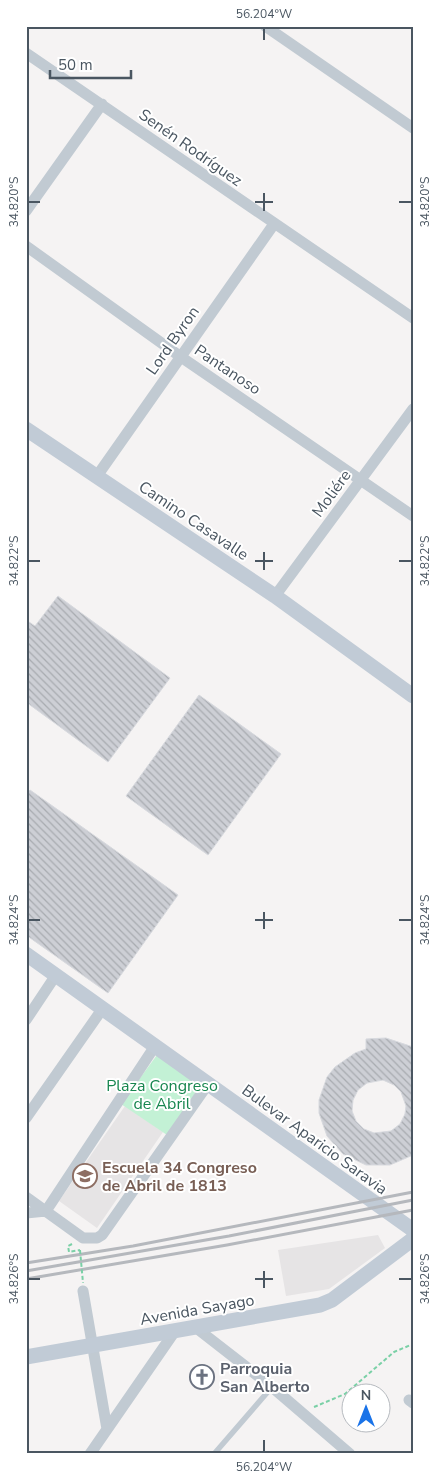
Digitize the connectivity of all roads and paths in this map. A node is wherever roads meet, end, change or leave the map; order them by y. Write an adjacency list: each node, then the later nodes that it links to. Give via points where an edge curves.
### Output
1 (265, 26): 4 (street)
2 (26, 53): 3 (street, Senén Rodríguez)
3 (102, 104): 5 (street); 6 (street, Senén Rodríguez)
4 (413, 128)
5 (26, 211)
6 (274, 224): 8 (street, Senén Rodríguez); 9 (street, Lord Byron)
7 (26, 246): 9 (street, Pantanoso)
8 (413, 318)
9 (181, 357): 12 (street, Lord Byron); 13 (street, Pantanoso)
10 (413, 409): 13 (street, Moliére)
11 (26, 429): 12 (street, Camino Casavalle)
12 (97, 476): 15 (street, Camino Casavalle)
13 (361, 480): 14 (street, Pantanoso); 15 (street, Moliére)
14 (413, 516)
15 (275, 596): 16 (street, Camino Casavalle)
16 (413, 696)
17 (26, 954): 18 (street, Bulevar Aparicio Saravia)
18 (56, 975): 19 (street, Bulevar Aparicio Saravia); 20 (street)
19 (102, 1008): 21 (street, Bulevar Aparicio Saravia); 23 (street)
20 (26, 1020)
21 (155, 1046): 22 (street, Bulevar Aparicio Saravia); 25 (street)
22 (208, 1084): 25 (street, via 102,1235 83,1238); 27 (street, Bulevar Aparicio Saravia)
23 (26, 1118)
24 (26, 1197): 25 (street)
25 (46, 1211): 26 (street)
26 (26, 1213)
27 (413, 1230)
28 (413, 1239): 31 (street, Avenida Sayago, via 332,1300 320,1305)
29 (69, 1252): 30 (path, bridge, via 80,1250)
30 (83, 1287): 34 (street)
31 (195, 1327): 32 (street, Avenida Sayago); 36 (street)
32 (175, 1331): 34 (street, Avenida Sayago); 38 (street)
33 (413, 1344): 37 (path, via 394,1352 345,1394)
34 (93, 1346): 35 (street, Avenida Sayago); 38 (street)
35 (26, 1357)
36 (272, 1387): 37 (street); 40 (lane)
37 (303, 1414): 41 (street)
38 (107, 1429): 39 (street)
39 (90, 1454)
40 (214, 1454)
41 (350, 1454)

